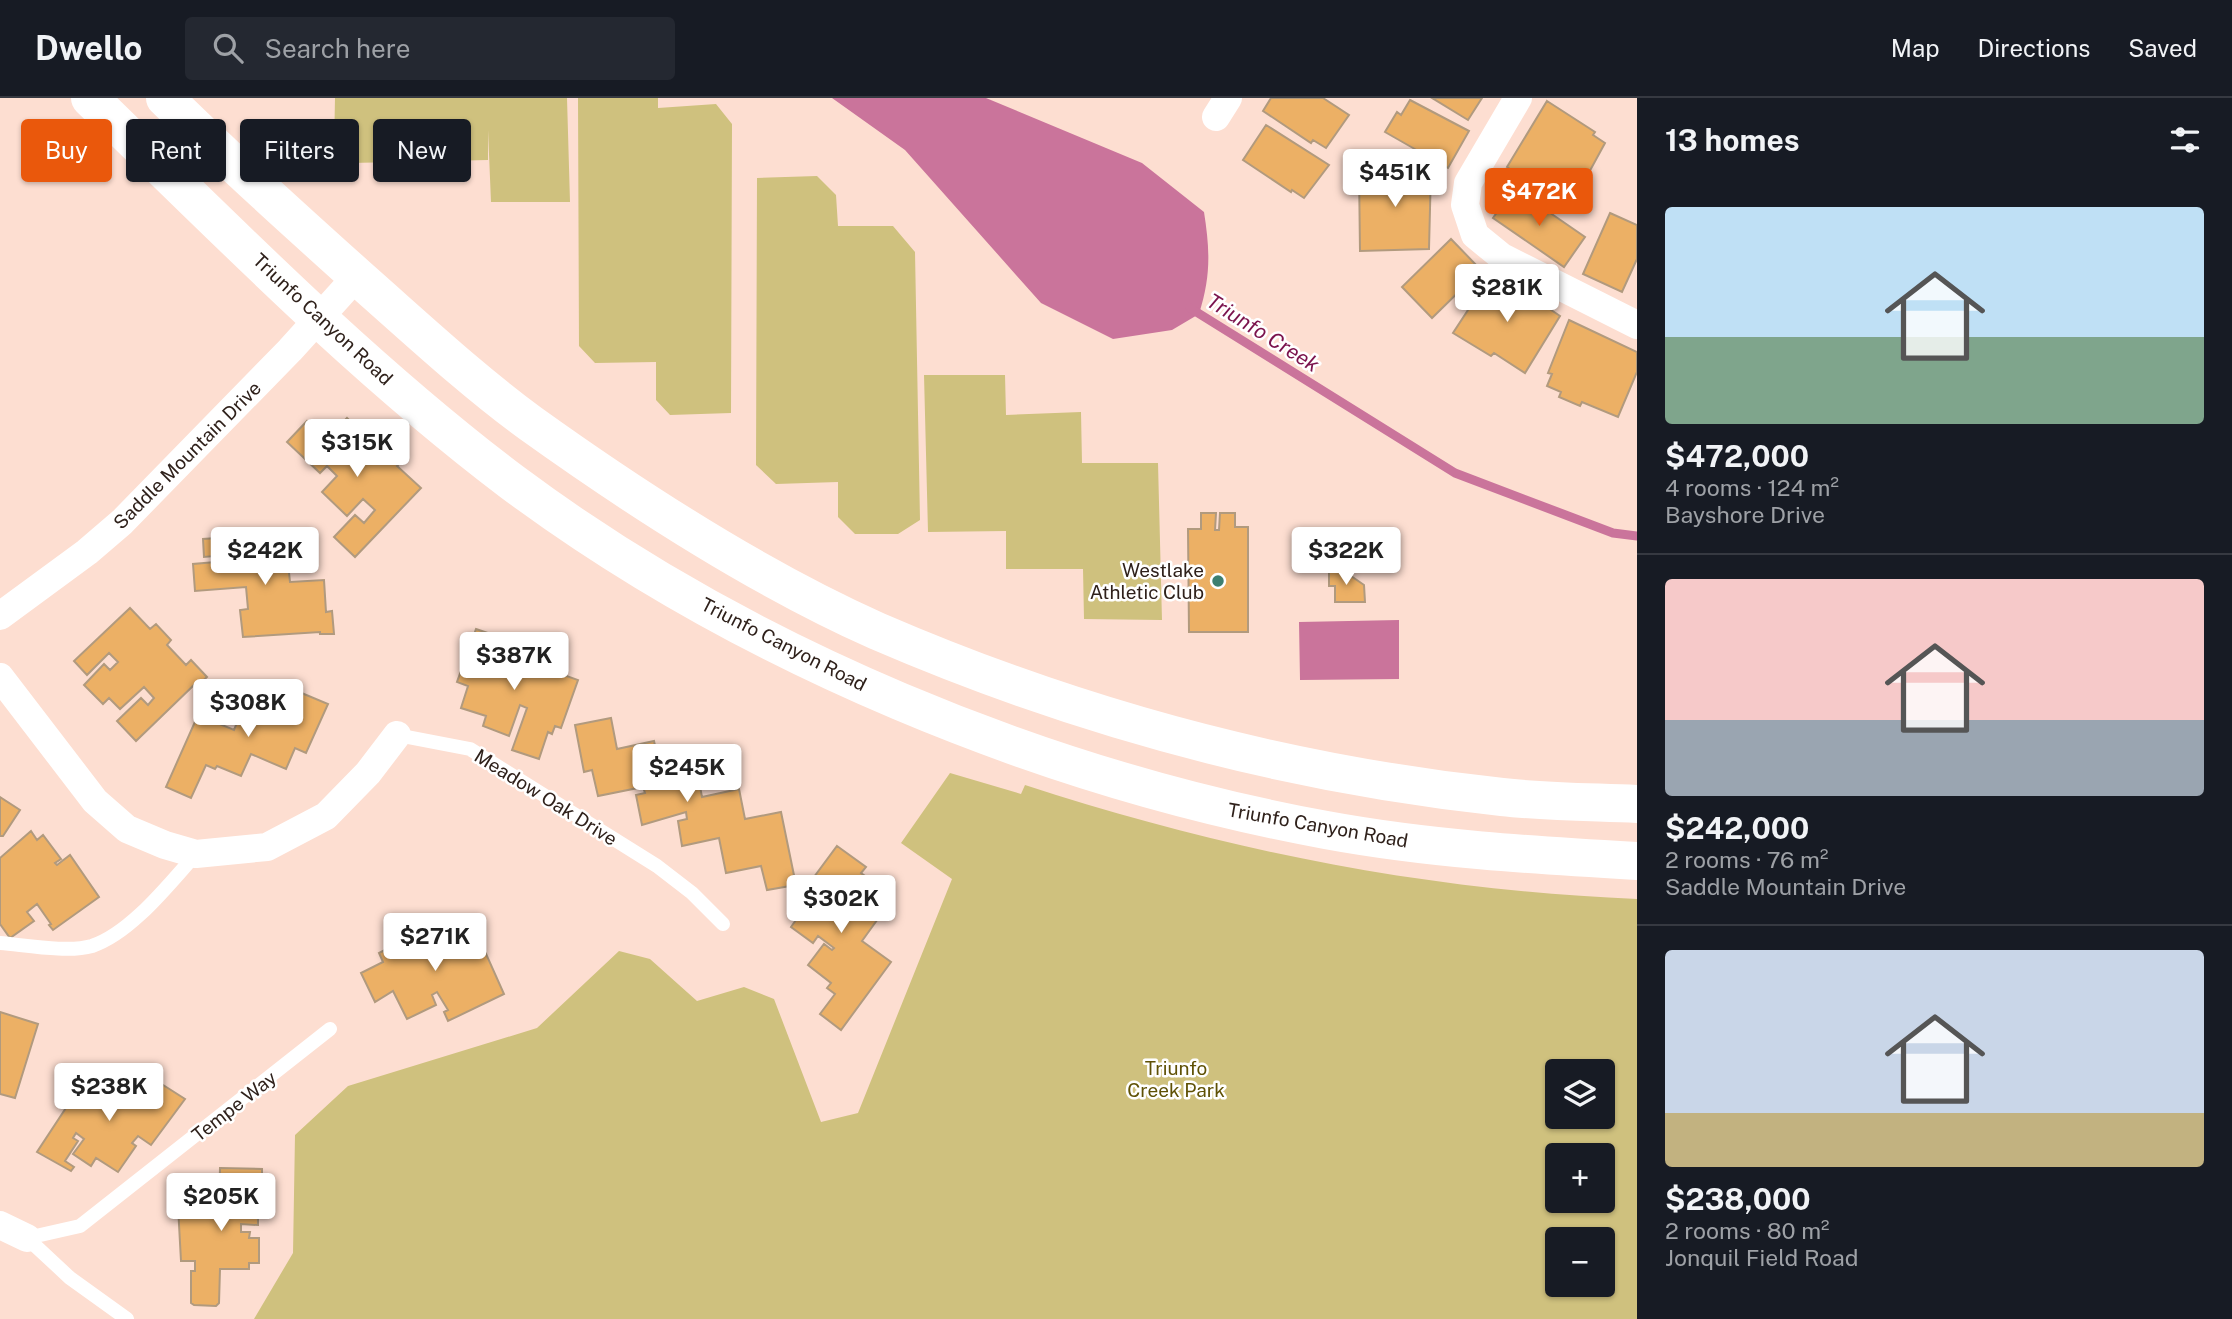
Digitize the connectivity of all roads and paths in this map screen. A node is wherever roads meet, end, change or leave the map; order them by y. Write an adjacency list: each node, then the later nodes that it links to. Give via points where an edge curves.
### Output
1 (90, 98): 5 (street, Triunfo Canyon Road)
2 (165, 98): 4 (street)
3 (1517, 98): 6 (street, via 1468,183 1465,205 1475,235 1502,257)
4 (357, 276): 5 (street, Saddle Mountain Drive); 10 (street, via 527,421 694,531 874,629 1092,712 1240,754 1504,797)
5 (319, 317): 7 (street, Saddle Mountain Drive, via 122,522); 12 (street, Triunfo Canyon Road, via 513,482 594,537 763,636 951,722 1071,767 1279,821 1489,852)
6 (1637, 325)
7 (0, 617)
8 (0, 677): 11 (street, Meadow Oak Drive, via 95,801 127,829)
9 (397, 735): 11 (street, Meadow Oak Drive, via 326,816 267,847); 13 (lane, Meadow Oak Drive, via 470,749 657,866)
10 (1637, 804)
11 (196, 854): 14 (lane, via 151,903 91,946)
12 (1637, 861)
13 (723, 925)
14 (0, 943)
15 (330, 1029): 17 (lane, Tempe Way, via 80,1226)
16 (0, 1225): 17 (street)
17 (27, 1238): 18 (lane, via 70,1278)
18 (127, 1319)

